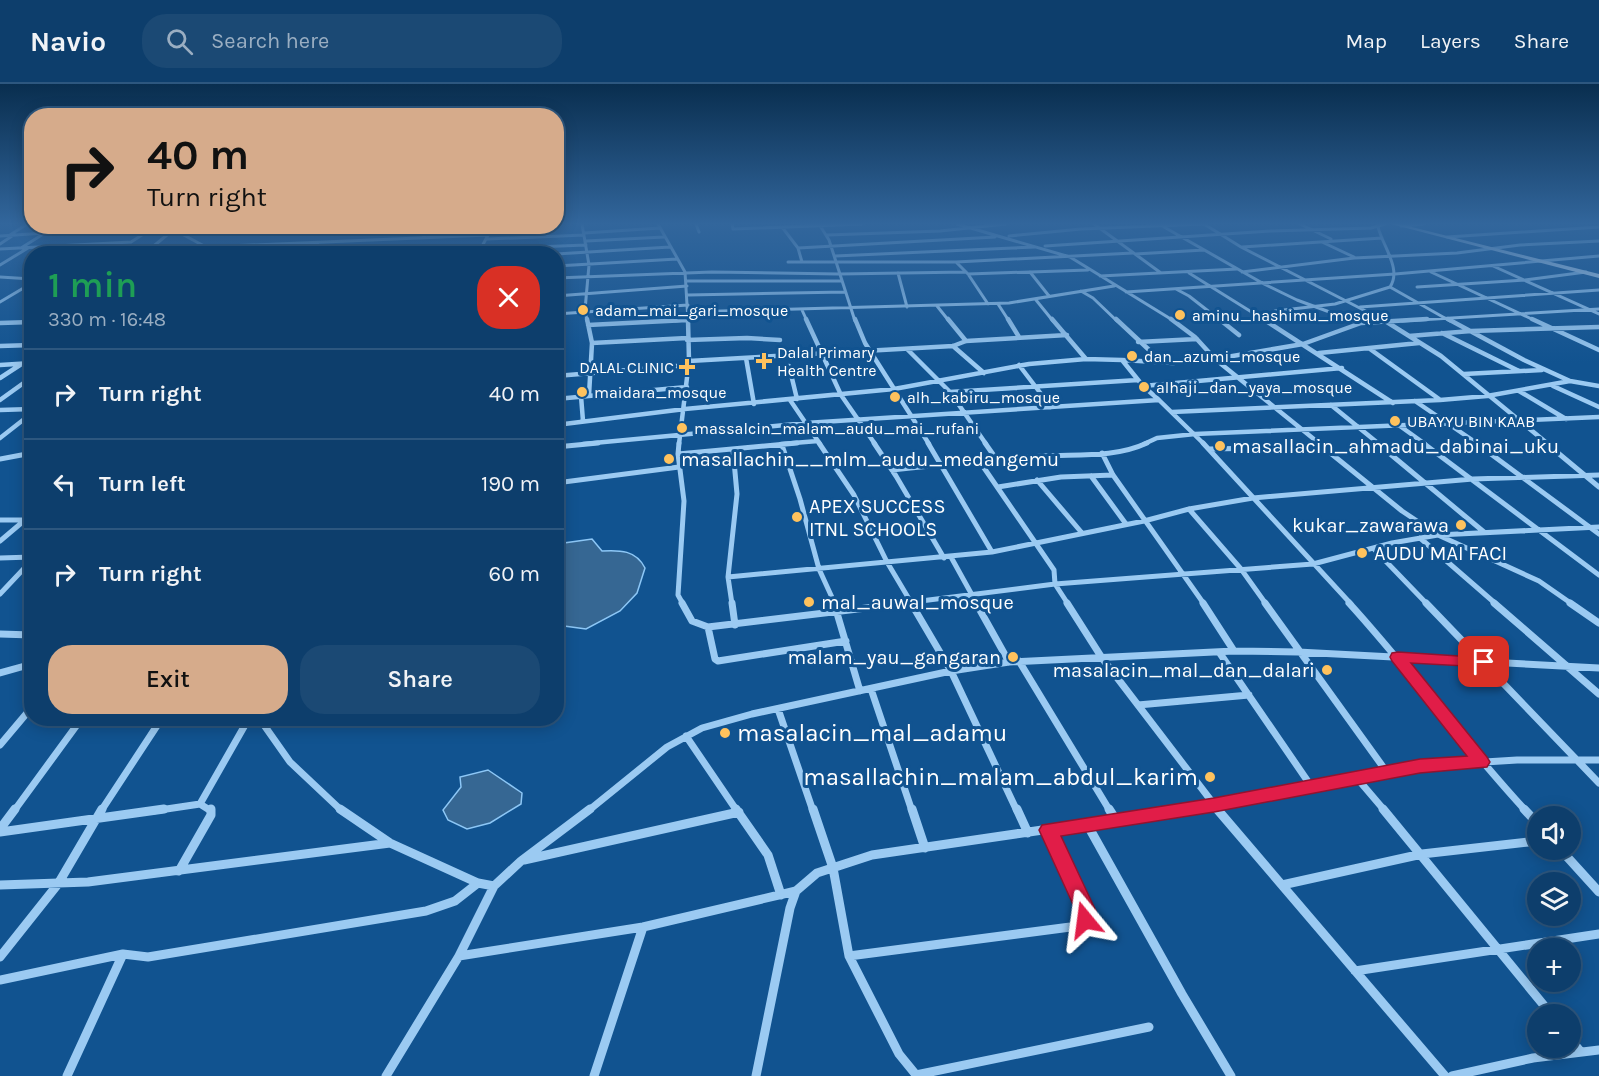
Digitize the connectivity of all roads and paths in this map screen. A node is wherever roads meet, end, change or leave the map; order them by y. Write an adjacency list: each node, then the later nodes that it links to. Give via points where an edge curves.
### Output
1 (589, 270): 32 (street)
2 (838, 270): 23 (street)
3 (964, 270): 20 (street)
4 (1079, 270): 16 (street)
5 (1088, 270): 27 (street)
6 (1156, 270): 24 (street)
7 (1222, 270): 21 (street)
8 (1258, 270): 17 (street)
9 (1285, 270): 36 (street)
10 (1394, 270): 25 (street)
11 (1437, 270): 14 (street)
12 (1504, 270): 34 (street)
13 (1576, 270): 22 (street)
14 (1430, 271): 25 (street); 40 (street)
15 (685, 272): 18 (street); 32 (street); 37 (street)
16 (1030, 272): 20 (street); 56 (street)
17 (1242, 272): 39 (street)
18 (790, 273): 23 (street); 33 (street)
19 (898, 273): 20 (street); 23 (street); 67 (street)
20 (967, 273): 62 (street)
21 (1189, 273): 24 (street); 42 (street)
22 (1586, 273): 26 (street); 34 (street)
23 (839, 274): 35 (street)
24 (1161, 274): 27 (street)
25 (1395, 274): 36 (street); 43 (street)
26 (1597, 275)
27 (1098, 276): 41 (street)
28 (0, 277): 29 (street)
29 (11, 277): 30 (street); 38 (street)
30 (24, 278)
31 (564, 278): 32 (street)
32 (588, 278): 53 (street)
33 (792, 280): 35 (street); 37 (street); 51 (street)
34 (1525, 280): 40 (street); 52 (street)
35 (841, 281): 49 (street)
36 (1308, 281): 39 (street); 60 (street)
37 (687, 283): 53 (street); 55 (street)
38 (0, 284)
39 (1264, 284): 42 (street); 66 (street)
40 (1458, 284): 44 (street); 57 (street)
41 (1114, 286): 48 (street); 50 (street)
42 (1213, 287): 46 (street); 100 (street)
43 (1390, 287): 60 (street); 61 (street)
44 (1418, 287)
45 (24, 288): 58 (street)
46 (1175, 289): 50 (street); 90 (street)
47 (1599, 290): 52 (street)
48 (1081, 291): 56 (street); 97 (street)
49 (844, 292): 51 (street); 69 (street)
50 (1126, 292): 94 (street)
51 (797, 293): 55 (street)
52 (1557, 293): 57 (street); 71 (street)
53 (585, 294): 54 (street); 73 (street)
54 (564, 295)
55 (688, 295): 64 (street)
56 (1049, 296): 59 (street)
57 (1488, 298): 61 (street); 77 (street)
58 (2, 300)
59 (1036, 300): 63 (street); 89 (street)
60 (1348, 301): 66 (street); 68 (street)
61 (1420, 303): 68 (street); 78 (street)
62 (988, 304): 63 (street); 65 (street)
63 (998, 304): 92 (street)
64 (688, 305): 73 (street); 74 (street)
65 (937, 306): 67 (street); 96 (street)
66 (1316, 306): 72 (street); 83 (street)
67 (907, 307): 69 (street)
68 (1359, 307): 80 (street)
69 (850, 309): 70 (street); 106 (street)
70 (802, 310): 74 (street); 109 (street)
71 (1591, 310): 75 (street); 77 (street)
72 (1275, 311)
73 (585, 312): 76 (street); 84 (street)
74 (688, 312): 79 (street)
75 (1599, 312)
76 (564, 313)
77 (1520, 313): 78 (street); 86 (street)
78 (1448, 318): 80 (street); 87 (street)
79 (687, 320): 84 (street); 93 (street)
80 (1386, 321): 83 (street); 91 (street)
81 (24, 322): 82 (street)
82 (0, 323)
83 (1361, 324): 100 (street)
84 (588, 325): 98 (street)
85 (1599, 327): 86 (street)
86 (1554, 330): 87 (street); 107 (street)
87 (1471, 331): 88 (street); 122 (street)
88 (1442, 333): 91 (street); 123 (street)
89 (1067, 335): 92 (street); 112 (street)
90 (1239, 335)
91 (1409, 336): 99 (street)
92 (1019, 337): 96 (street)
93 (687, 339): 95 (street); 98 (street); 114 (street)
94 (1197, 339): 97 (street); 111 (street)
95 (780, 340)
96 (966, 341): 103 (street)
97 (1137, 342): 115 (street)
98 (592, 343): 124 (street)
99 (1420, 343): 105 (street); 126 (street)
100 (1303, 344): 108 (street); 111 (street)
101 (24, 345): 102 (street)
102 (0, 346)
103 (953, 346): 104 (street); 125 (street)
104 (907, 349): 106 (street); 131 (street)
105 (1369, 349): 108 (street); 151 (street)
106 (870, 350): 109 (street); 139 (street)
107 (1599, 350)
108 (1317, 353): 121 (street)
109 (821, 354): 110 (street); 143 (street)
110 (746, 358): 114 (street); 154 (street)
111 (1215, 358): 115 (street); 128 (street)
112 (1086, 359): 113 (street); 119 (street)
113 (1122, 360): 115 (street); 130 (street)
114 (689, 363): 124 (street); 138 (street)
115 (1162, 363)
116 (21, 364): 117 (street); 118 (street); 129 (street)
117 (24, 364)
118 (0, 365)
119 (1019, 365): 125 (street); 134 (street)
120 (789, 366): 147 (street)
121 (1343, 368): 128 (street); 153 (street)
122 (1543, 370): 123 (street); 132 (street)
123 (1519, 371): 126 (street)
124 (592, 373): 127 (street); 142 (street)
125 (984, 373): 131 (street)
126 (1464, 374): 145 (street)
127 (564, 375)
128 (1238, 377): 135 (street); 156 (street)
129 (0, 378)
130 (1138, 380): 134 (street); 135 (street)
131 (939, 381): 139 (street); 141 (street)
132 (1570, 381): 136 (street); 137 (street)
133 (24, 383): 148 (street)
134 (1034, 385): 141 (street); 157 (street)
135 (1143, 386): 150 (street)
136 (1552, 386): 140 (street); 158 (street)
137 (1599, 386)
138 (687, 387): 142 (street); 159 (street)
139 (894, 389): 143 (street); 164 (street)
140 (1519, 391): 145 (street); 169 (street)
141 (950, 392): 163 (street)
142 (589, 395): 144 (street)
143 (841, 395): 147 (street); 167 (street)
144 (581, 396): 146 (street); 170 (street)
145 (1487, 396): 151 (street); 168 (street)
146 (564, 398)
147 (797, 399): 149 (street)
148 (0, 400)
149 (790, 400): 154 (street); 171 (street)
150 (1160, 400): 157 (street); 162 (street)
151 (1440, 400): 152 (street)
152 (1415, 401): 153 (street); 172 (street)
153 (1393, 403): 155 (street)
154 (754, 404): 159 (street)
155 (1331, 405): 156 (street); 175 (street)
156 (1274, 406): 162 (street); 176 (street)
157 (1051, 407): 163 (street)
158 (1599, 407)
159 (684, 409): 170 (street); 178 (street)
160 (0, 410): 161 (street)
161 (24, 411)
162 (1172, 412): 177 (street)
163 (966, 413): 164 (street); 190 (street)
164 (912, 416): 167 (street); 192 (street)
165 (1599, 417): 169 (street)
166 (24, 418): 179 (street)
167 (858, 420): 171 (street); 194 (street)
168 (1517, 420): 169 (street); 172 (street); 198 (street)
169 (1567, 420)
170 (583, 421): 173 (street)
171 (806, 423): 178 (street); 180 (street)
172 (1449, 423): 174 (street); 199 (street)
173 (564, 424)
174 (1400, 426): 175 (street); 200 (street)
175 (1359, 428): 176 (street); 203 (street)
176 (1302, 431): 177 (street); 183 (street)
177 (1195, 434): 184 (street); 186 (street, via 1165,436 1134,449)
178 (681, 435): 182 (street); 188 (street)
179 (0, 438)
180 (818, 441): 181 (street); 228 (street, via 854,495)
181 (782, 445): 185 (street); 231 (street)
182 (564, 446)
183 (1321, 447): 184 (street); 204 (street)
184 (1209, 448): 207 (street)
185 (733, 450): 188 (street); 235 (street, via 737,494)
186 (1102, 453): 190 (street); 195 (street)
187 (24, 454): 189 (street)
188 (678, 454): 193 (street)
189 (0, 459)
190 (997, 460): 191 (street)
191 (980, 462): 192 (street); 205 (street)
192 (940, 465): 194 (street); 224 (street)
193 (679, 467): 202 (street); 243 (street, via 684,501 678,595 692,621)
194 (892, 470): 225 (street)
195 (1113, 475): 197 (street); 211 (street)
196 (1599, 475): 198 (street)
197 (1091, 476): 201 (street); 212 (street)
198 (1587, 476): 199 (street); 206 (street)
199 (1522, 478): 200 (street); 214 (street)
200 (1473, 479): 203 (street); 215 (street)
201 (1037, 480): 205 (street); 217 (street)
202 (564, 482)
203 (1428, 484): 204 (street); 216 (street)
204 (1370, 486): 207 (street); 219 (street)
205 (998, 487): 222 (street)
206 (1599, 487)
207 (1253, 498): 208 (street); 229 (street)
208 (1190, 509): 211 (street); 232 (street)
209 (0, 520): 210 (street)
210 (24, 520): 221 (street)
211 (1144, 521): 212 (street); 233 (street)
212 (1126, 525): 217 (street)
213 (1599, 527): 214 (street)
214 (1590, 528): 215 (street); 218 (street)
215 (1539, 530): 216 (street); 234 (street)
216 (1484, 532): 219 (street)
217 (1082, 533): 222 (street)
218 (1599, 534)
219 (1438, 535): 220 (street); 241 (street, via 1539,581)
220 (1420, 538): 223 (street); 256 (street)
221 (0, 541)
222 (1035, 543): 224 (street); 236 (street, via 1054,570)
223 (1374, 549): 229 (street); 254 (street)
224 (992, 552): 225 (street)
225 (947, 557): 228 (street); 238 (street)
226 (0, 558): 227 (street)
227 (24, 559)
228 (887, 562): 231 (street); 239 (street)
229 (1313, 564): 232 (street); 250 (street)
230 (24, 568): 237 (street)
231 (819, 569): 235 (street); 240 (street)
232 (1240, 569): 233 (street); 249 (street)
233 (1184, 574): 236 (street); 247 (street)
234 (1599, 575)
235 (728, 577): 242 (street)
236 (1055, 584): 238 (street); 251 (street)
237 (0, 594)
238 (973, 596): 239 (street); 253 (street)
239 (912, 602): 240 (street); 258 (street)
240 (837, 612): 242 (street); 246 (street)
241 (1599, 623)
242 (735, 625): 243 (street)
243 (708, 627): 246 (street, via 718,661)
244 (0, 634): 245 (street)
245 (24, 635)
246 (846, 641): 261 (street)
247 (1234, 651): 248 (street); 249 (street)
248 (1219, 652): 251 (street); 263 (street)
249 (1299, 652): 250 (street); 276 (street)
250 (1398, 657): 254 (street); 275 (street)
251 (1102, 658): 252 (street); 264 (street)
252 (1019, 661): 253 (street); 285 (street)
253 (1010, 662): 258 (street)
254 (1484, 662): 256 (street); 273 (street)
255 (24, 666): 259 (street)
256 (1568, 666): 257 (street); 262 (street)
257 (1599, 668)
258 (951, 671): 260 (street); 289 (street)
259 (0, 673)
260 (871, 688): 261 (street); 292 (street)
261 (860, 691): 265 (street)
262 (1599, 694)
263 (1249, 695): 264 (street); 279 (street)
264 (1138, 705): 281 (street)
265 (778, 709): 271 (street, via 702,728); 296 (street)
266 (24, 717): 272 (street)
267 (76, 726): 288 (street)
268 (157, 726): 284 (street)
269 (244, 726): 280 (street)
270 (265, 726): 291 (street, via 290,762 338,808)
271 (686, 736): 282 (street); 295 (street)
272 (0, 745)
273 (1575, 760): 274 (street); 275 (street); 278 (street)
274 (1599, 760)
275 (1481, 762): 276 (street); 283 (street)
276 (1386, 771): 277 (street)
277 (1356, 777): 279 (street); 293 (street)
278 (1599, 783)
279 (1311, 786): 281 (street)
280 (200, 804): 284 (street); 297 (street, via 211,809 211,815)
281 (1214, 805): 285 (street); 301 (street)
282 (739, 812): 295 (street); 305 (street, via 768,855)
283 (1527, 812)
284 (95, 820): 288 (street); 299 (street)
285 (1116, 820): 286 (street)
286 (1087, 825): 287 (street); 325 (street)
287 (1048, 830): 289 (street); 311 (street, via 1086,911 1085,920 1078,926)
288 (0, 831)
289 (1028, 833): 292 (street)
290 (1527, 842): 293 (street)
291 (390, 843): 297 (street); 298 (street)
292 (925, 848): 296 (street, via 872,855)
293 (1422, 854): 301 (street); 308 (street)
294 (1570, 860): 304 (street)
295 (521, 861): 302 (street)
296 (832, 868): 303 (street, via 817,873); 311 (street)
297 (179, 871): 299 (street)
298 (478, 883): 302 (street); 309 (street, via 468,894 426,911 148,957)
299 (58, 884): 300 (street); 312 (street)
300 (0, 885)
301 (1282, 885): 313 (street)
302 (494, 886): 310 (street)
303 (796, 891): 305 (street); 324 (street)
304 (1599, 892)
305 (781, 895): 306 (street)
306 (643, 927): 310 (street); 323 (street)
307 (1599, 934): 308 (street)
308 (1498, 949): 313 (street); 315 (street)
309 (123, 954): 314 (street); 321 (street)
310 (459, 956): 322 (street)
311 (849, 956): 320 (street, via 899,1054)
312 (0, 957)
313 (1355, 970): 326 (street)
314 (0, 980)
315 (1543, 1004)
316 (1149, 1027): 320 (street)
317 (1599, 1050): 318 (street)
318 (1581, 1051)
319 (1544, 1058): 327 (street)
320 (917, 1075)
321 (67, 1076)
322 (386, 1076)
323 (594, 1076)
324 (756, 1076)
325 (1231, 1076)
326 (1445, 1076)
327 (1452, 1076)

